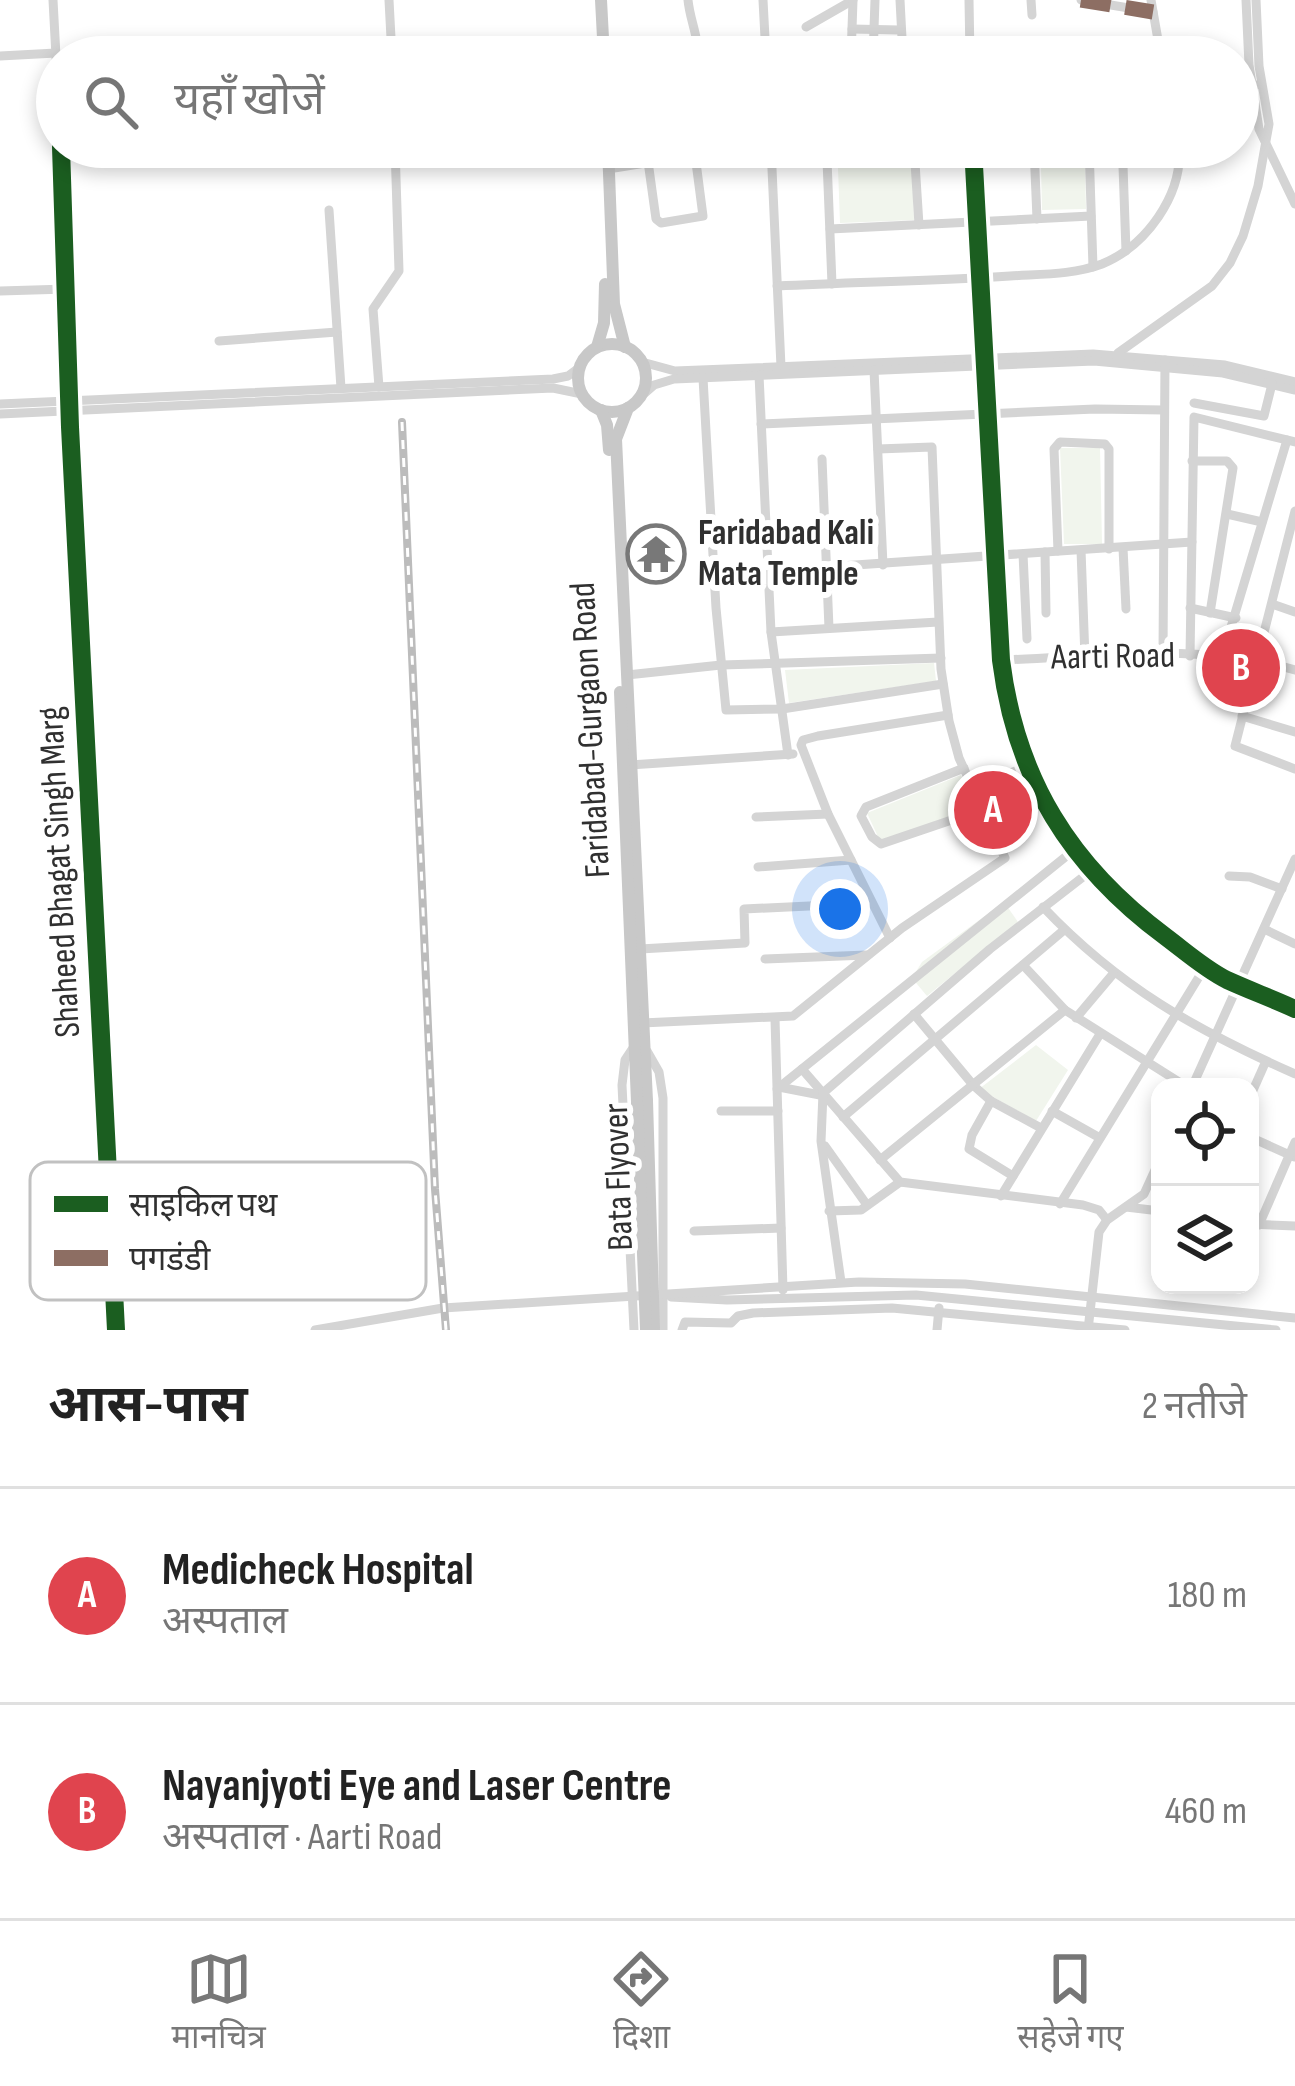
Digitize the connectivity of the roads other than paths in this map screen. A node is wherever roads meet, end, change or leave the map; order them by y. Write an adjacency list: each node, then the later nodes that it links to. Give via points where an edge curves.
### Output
1 (53, 0): 21 (street)
2 (389, 0): 22 (street)
3 (597, 0): 23 (main road)
4 (688, 0): 24 (street)
5 (764, 0): 25 (street)
6 (853, 0): 17 (street); 18 (street)
7 (875, 0): 19 (street)
8 (900, 0): 20 (street)
9 (969, 0): 29 (street)
10 (1031, 0): 16 (street)
11 (1081, 0): 14 (street)
12 (1246, 0): 31 (street)
13 (1256, 0): 32 (street)
14 (1097, 2): 15 (street)
15 (1152, 6): 30 (street)
16 (1032, 15)
17 (806, 27)
18 (852, 29): 19 (street); 26 (street)
19 (873, 29): 20 (street); 27 (street)
20 (899, 30): 28 (street)
21 (55, 36)
22 (391, 36)
23 (599, 36)
24 (697, 36)
25 (765, 36)
26 (852, 36)
27 (873, 36)
28 (900, 36)
29 (970, 36)
30 (1157, 36)
31 (1251, 36)
32 (1256, 36)
33 (36, 54): 34 (street)
34 (0, 56)
35 (1259, 129): 36 (street)
36 (1266, 145): 52 (street); 70 (street, via 1250,215 1222,275)
37 (62, 168): 64 (street, Shaheed Bhagat Singh Marg)
38 (396, 168): 82 (street, via 399,271 373,309)
39 (604, 168): 68 (main road, via 606,296)
40 (614, 168): 51 (street)
41 (649, 168): 42 (street, via 658,222 699,220)
42 (696, 168)
43 (771, 168): 63 (street)
44 (826, 168): 58 (street)
45 (915, 168): 57 (street)
46 (975, 168): 56 (street)
47 (1035, 168): 55 (street)
48 (1090, 168): 54 (street)
49 (1123, 168): 59 (street)
50 (1178, 168): 59 (street, via 1153,224)
51 (608, 169): 69 (main road, via 614,304)
52 (1295, 204)
53 (329, 210): 66 (street)
54 (1091, 216): 55 (street); 60 (street)
55 (1037, 219): 56 (street)
56 (977, 222): 57 (street); 61 (street)
57 (919, 224): 58 (street)
58 (830, 229): 62 (street)
59 (1126, 251): 60 (street)
60 (1093, 267): 61 (street)
61 (981, 278): 62 (street); 71 (street)
62 (832, 284): 63 (street)
63 (777, 286): 76 (street)
64 (67, 289): 65 (street); 88 (street, Shaheed Bhagat Singh Marg)
65 (0, 291)
66 (337, 332): 67 (street); 83 (street)
67 (219, 341)
68 (596, 347): 69 (main road); 75 (main road)
69 (625, 347): 72 (main road)
70 (1114, 355): 71 (street); 73 (street); 74 (street)
71 (986, 361): 73 (street); 76 (street); 77 (street); 91 (street)
72 (642, 362): 76 (street, via 675,371); 85 (main road, via 646,375)
73 (1103, 362): 74 (street)
74 (1165, 362): 80 (street); 81 (street, via 1225,364); 90 (street)
75 (580, 367): 82 (street, via 553,379); 84 (main road)
76 (781, 367)
77 (874, 370): 78 (street); 93 (street)
78 (759, 375): 79 (street); 94 (street)
79 (703, 378): 85 (street, via 662,381); 133 (street)
80 (1272, 384): 81 (street); 86 (street, via 1264,416)
81 (1295, 386)
82 (379, 387): 83 (street)
83 (341, 388): 88 (street)
84 (582, 394): 88 (street, via 554,388); 89 (main road)
85 (634, 403): 89 (main road); 136 (main road, Faridabad-Gurgaon Road, via 616,439)
86 (1194, 403)
87 (0, 404): 88 (street)
88 (71, 405): 92 (street); 207 (street, Shaheed Bhagat Singh Marg)
89 (601, 410): 144 (main road, Faridabad-Gurgaon Road)
90 (1164, 410): 91 (street); 103 (street)
91 (989, 413): 93 (street); 111 (street)
92 (0, 414)
93 (877, 418): 94 (street); 96 (street)
94 (761, 424): 124 (street)
95 (1291, 441): 98 (street, via 1197,416); 101 (street)
96 (878, 449): 112 (street, via 932,447); 113 (street)
97 (822, 459): 114 (street)
98 (1192, 461): 100 (street, via 1232,464); 102 (street)
99 (1295, 512): 109 (street)
100 (1227, 514): 101 (street); 120 (street)
101 (1262, 523): 104 (street)
102 (1192, 542): 103 (street); 116 (street)
103 (1165, 544): 105 (street); 126 (street)
104 (1255, 547): 109 (street); 121 (street)
105 (1123, 548): 106 (street); 117 (street)
106 (1109, 549): 107 (street); 108 (street, via 1109,448 1060,442)
107 (1081, 550): 108 (street); 130 (street)
108 (1052, 552): 110 (street); 119 (street)
109 (1287, 553): 115 (street)
110 (1023, 554): 111 (street); 125 (street)
111 (995, 556): 112 (street); 131 (street)
112 (936, 561): 113 (street); 122 (street)
113 (883, 565): 114 (street)
114 (826, 567): 123 (street)
115 (1271, 604): 118 (street); 132 (street)
116 (1190, 608): 120 (street); 127 (street)
117 (1126, 609)
118 (1295, 612)
119 (1046, 613)
120 (1210, 613): 121 (street)
121 (1236, 618): 128 (street)
122 (938, 622): 123 (street); 129 (street)
123 (829, 628): 124 (street)
124 (771, 632): 134 (street)
125 (1028, 639)
126 (1163, 654): 127 (street, Aarti Road); 130 (street, Aarti Road)
127 (1190, 656): 128 (street, Aarti Road)
128 (1222, 657): 132 (street, Aarti Road)
129 (940, 658): 134 (street); 137 (street)
130 (1085, 658): 131 (street, Aarti Road)
131 (1001, 660): 145 (street, via 1006,706)
132 (1255, 662): 135 (street, Aarti Road); 140 (street)
133 (721, 665): 134 (street); 136 (street); 138 (street, via 726,710)
134 (776, 665): 138 (street)
135 (1295, 670)
136 (627, 674): 144 (main road, Faridabad-Gurgaon Road)
137 (944, 684): 138 (street); 139 (street)
138 (782, 709): 143 (street)
139 (948, 715): 142 (street, via 803,740); 146 (street)
140 (1242, 716): 141 (street); 147 (street, via 1235,747)
141 (1295, 732)
142 (804, 754): 143 (street); 150 (street)
143 (788, 755): 144 (street)
144 (628, 765): 167 (main road, Faridabad-Gurgaon Road); 180 (main road, Faridabad-Gurgaon Road)
145 (1027, 766): 148 (street); 154 (street)
146 (964, 768): 148 (street); 152 (street, via 866,808)
147 (1295, 769)
148 (972, 789): 149 (street)
149 (981, 810): 152 (street, via 881,844); 165 (street, via 1004,860)
150 (828, 814): 151 (street); 153 (street)
151 (756, 817)
152 (868, 829): 153 (street)
153 (842, 843): 156 (street)
154 (1074, 850): 158 (street); 187 (street)
155 (1295, 859): 160 (street)
156 (851, 860): 157 (street); 161 (street)
157 (758, 866)
158 (1092, 871): 162 (street); 171 (street)
159 (1229, 876): 160 (street)
160 (1288, 883): 163 (street)
161 (872, 903): 165 (street); 167 (street, via 743,910 745,943)
162 (1043, 907): 164 (street); 176 (street)
163 (1264, 928): 166 (street); 173 (street)
164 (1064, 930): 170 (street); 172 (street)
165 (890, 938): 168 (street)
166 (1295, 944)
167 (640, 949): 180 (main road, Faridabad-Gurgaon Road)
168 (869, 955): 169 (street); 179 (street, via 804,1009)
169 (765, 959)
170 (1023, 965): 175 (street); 183 (street)
171 (1205, 967): 173 (street); 177 (street)
172 (1113, 974): 177 (street); 178 (street)
173 (1239, 984): 174 (street); 182 (street)
174 (1295, 1009)
175 (1065, 1010): 178 (street); 192 (street)
176 (914, 1014): 183 (street); 194 (street)
177 (1175, 1016): 182 (street); 186 (street)
178 (1076, 1018): 181 (street)
179 (775, 1019): 180 (street); 193 (street)
180 (638, 1023): 184 (main road, Bata Flyover)
181 (1100, 1034): 186 (street); 198 (street)
182 (1214, 1037): 185 (street); 190 (street)
183 (935, 1039): 192 (street); 199 (street)
184 (639, 1047): 225 (street, via 659,1072 663,1098); 227 (street, via 625,1060 622,1085); 241 (main road, Bata Flyover, bridge)
185 (1266, 1061): 188 (street); 191 (street)
186 (1145, 1064): 189 (street); 201 (street)
187 (802, 1069): 193 (street); 194 (street)
188 (1295, 1074)
189 (1172, 1078)
190 (1194, 1078)
191 (1258, 1078)
192 (974, 1086): 195 (street); 206 (street)
193 (778, 1088): 194 (street); 197 (street)
194 (823, 1095): 199 (street); 202 (street)
195 (991, 1101): 200 (street); 208 (street, via 969,1149)
196 (721, 1111): 197 (street)
197 (778, 1111): 221 (street)
198 (1052, 1111): 200 (street); 201 (street)
199 (843, 1117): 206 (street)
200 (1041, 1128): 208 (street)
201 (1100, 1138): 212 (street)
202 (821, 1141): 213 (street); 216 (street)
203 (1259, 1141): 205 (street)
204 (1295, 1142): 205 (street)
205 (1292, 1156): 217 (street)
206 (880, 1160): 210 (street)
207 (108, 1162)
208 (1013, 1176): 211 (street)
209 (1151, 1179): 214 (street)
210 (900, 1182): 211 (street); 213 (street)
211 (1000, 1196): 212 (street)
212 (1060, 1204): 218 (street, via 1094,1208)
213 (867, 1205): 216 (street)
214 (1126, 1207): 215 (street); 218 (street)
215 (1151, 1210)
216 (829, 1211): 223 (street)
217 (1259, 1217)
218 (1107, 1220): 229 (street)
219 (1259, 1224): 220 (street)
220 (1295, 1226)
221 (781, 1228): 222 (street); 224 (street)
222 (694, 1231)
223 (841, 1282): 224 (street); 229 (street)
224 (783, 1291): 225 (street); 226 (street); 228 (street); 231 (street)
225 (661, 1296): 227 (street); 228 (street); 241 (street)
226 (940, 1297): 232 (street); 233 (street)
227 (632, 1298): 239 (street, via 442,1308); 240 (street)
228 (684, 1298): 235 (street)
229 (1089, 1298): 233 (street); 234 (street)
230 (115, 1300): 238 (street, Shaheed Bhagat Singh Marg)
231 (784, 1311): 232 (street); 236 (street)
232 (938, 1311): 237 (street); 242 (street)
233 (1088, 1311): 237 (street); 244 (street)
234 (1295, 1318)
235 (684, 1326): 236 (street)
236 (727, 1326)
237 (1088, 1328): 243 (street)
238 (116, 1330)
239 (315, 1330)
240 (634, 1330)
241 (654, 1330)
242 (937, 1330)
243 (1125, 1330)
244 (1276, 1330)

